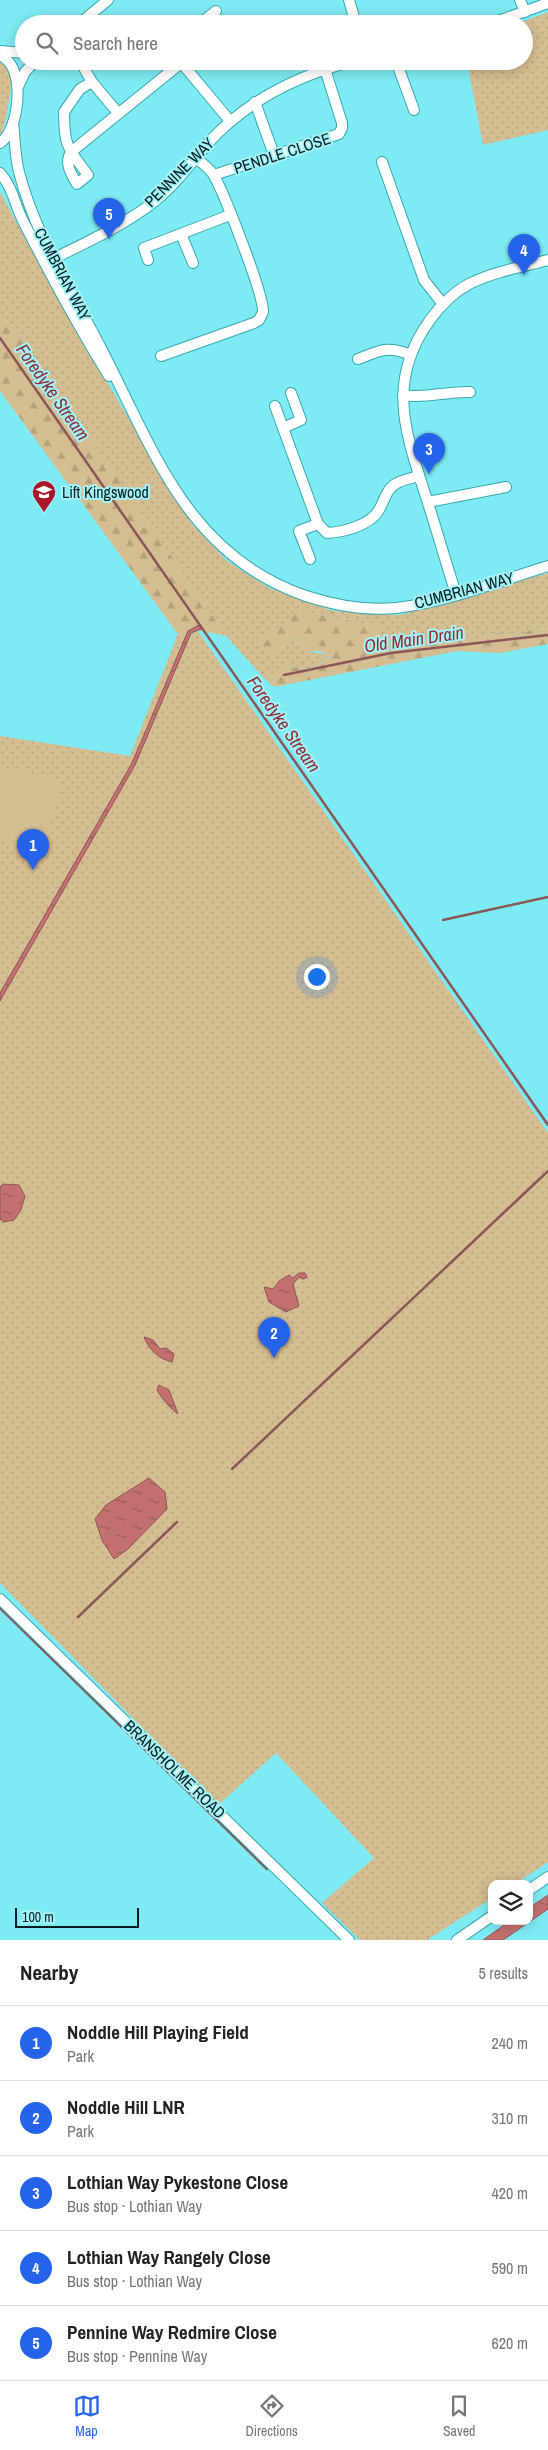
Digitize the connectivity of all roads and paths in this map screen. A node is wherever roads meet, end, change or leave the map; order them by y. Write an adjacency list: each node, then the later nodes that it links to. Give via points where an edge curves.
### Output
1 (108, 0): 7 (street)
2 (349, 0): 9 (street)
3 (520, 0): 6 (street)
4 (548, 3): 6 (street)
5 (216, 11): 8 (street)
6 (525, 12): 10 (street)
7 (90, 15)
8 (211, 15)
9 (353, 15)
10 (516, 15)
11 (0, 53): 12 (street); 21 (street, via 12,65)
12 (15, 53)
13 (26, 70): 21 (street)
14 (85, 70): 20 (street)
15 (171, 70): 24 (street)
16 (188, 70): 25 (street)
17 (322, 70): 22 (street, PENNINE WAY, via 290,82)
18 (325, 70): 28 (street, PENDLE CLOSE, via 342,122 339,134)
19 (399, 70): 23 (street)
20 (92, 82): 24 (street); 24 (street, via 80,89 64,112 66,147 71,152)
21 (18, 87): 26 (street)
22 (255, 102): 25 (street, PENNINE WAY); 28 (street)
23 (414, 110)
24 (118, 113)
25 (230, 122): 29 (street, PENNINE WAY)
26 (13, 123): 27 (street, via 7,138); 37 (street, CUMBRIAN WAY, via 18,171)
27 (0, 143)
28 (274, 156): 32 (street, PENDLE CLOSE)
29 (196, 158): 32 (street); 37 (street, PENNINE WAY, via 156,200 127,220)
30 (382, 162): 39 (street, via 424,280)
31 (0, 173): 37 (street, CUMBRIAN WAY, via 6,179 22,220)
32 (214, 175): 33 (street)
33 (230, 215): 34 (street); 41 (street, via 264,307 262,316 254,323)
34 (181, 234): 35 (street, via 144,248); 38 (street)
35 (148, 260)
36 (548, 260): 39 (street, via 486,276)
37 (50, 261): 54 (street, CUMBRIAN WAY, via 100,362 186,507 218,543 248,569 285,589 324,602 359,608 394,608)
38 (193, 263)
39 (442, 303): 40 (street)
40 (411, 355): 42 (street, via 385,348); 45 (street)
41 (161, 356)
42 (358, 359)
43 (470, 392): 45 (street, via 456,391 418,398)
44 (291, 394): 47 (street, via 301,420)
45 (403, 395): 48 (street, via 406,430)
46 (275, 406): 47 (street)
47 (283, 428): 51 (street)
48 (420, 476): 50 (street); 51 (street, via 396,483 387,492 373,518 326,533)
49 (506, 487): 50 (street)
50 (428, 502): 54 (street)
51 (318, 524): 52 (street, via 299,531)
52 (310, 559)
53 (548, 566): 54 (street, CUMBRIAN WAY)
54 (456, 594)
55 (0, 1599): 59 (street, BRANSHOLME ROAD)
56 (548, 1877): 57 (street)
57 (533, 1887)
58 (488, 1919): 60 (street)
59 (349, 1940)
60 (457, 1940)

